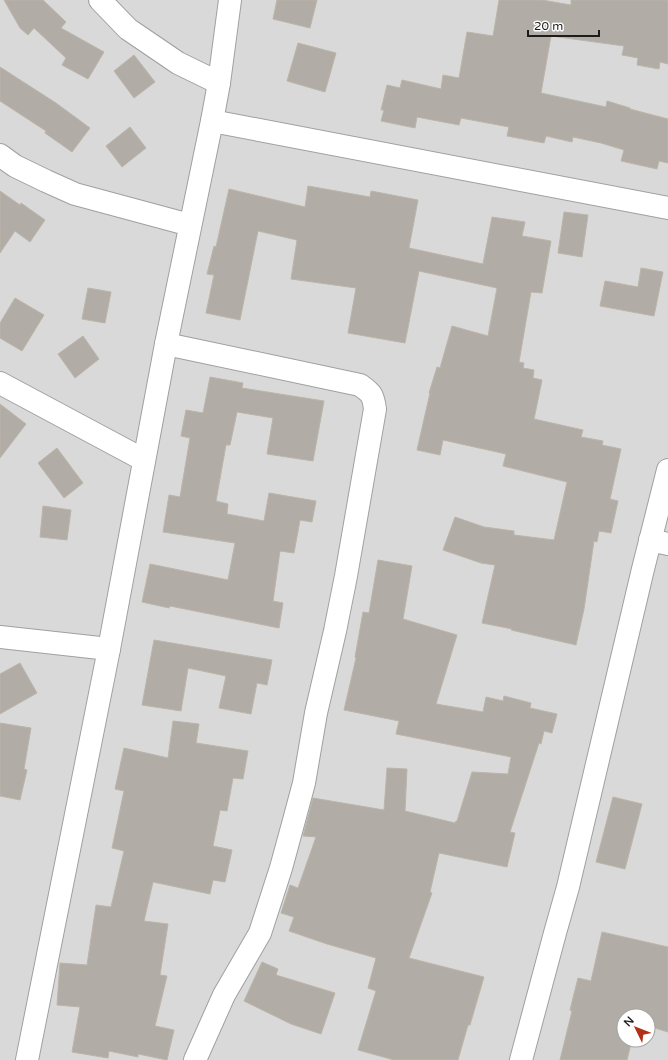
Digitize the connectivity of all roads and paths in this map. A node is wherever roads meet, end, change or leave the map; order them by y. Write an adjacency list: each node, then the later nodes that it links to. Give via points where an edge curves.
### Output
1 (100, 0): 3 (street, via 128,29 178,63)
2 (230, 0): 3 (street)
3 (219, 83): 4 (street)
4 (212, 121): 6 (street); 7 (street)
5 (0, 155): 7 (street, via 21,169 75,194)
6 (668, 208)
7 (190, 225): 8 (street)
8 (166, 344): 10 (street); 16 (street, via 360,385 374,399 375,409 344,584 316,713 304,783 281,868 260,933 224,995)
9 (0, 383): 10 (street)
10 (144, 460): 14 (street)
11 (668, 470): 12 (street)
12 (659, 542): 17 (street)
13 (0, 637): 14 (street)
14 (109, 649): 15 (street)
15 (27, 1060)
16 (195, 1060)
17 (521, 1060)

